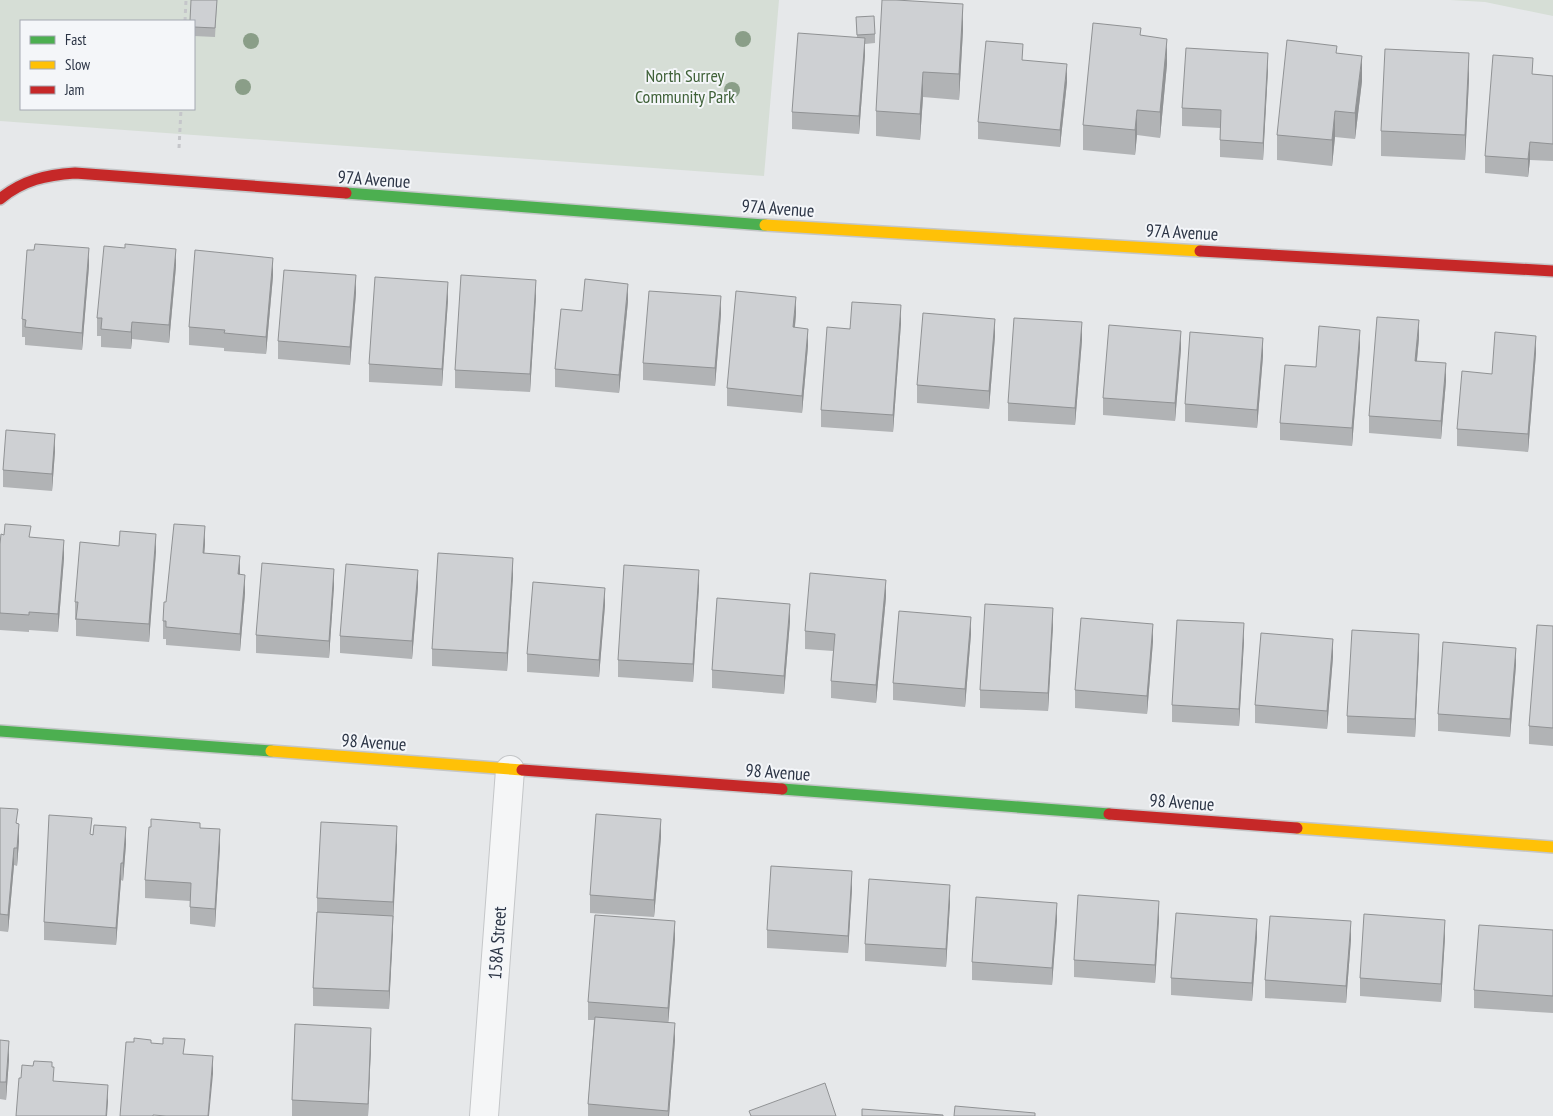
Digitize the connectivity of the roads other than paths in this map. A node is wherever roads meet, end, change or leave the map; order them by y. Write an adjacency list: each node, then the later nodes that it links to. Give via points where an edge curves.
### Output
1 (3, 197): 2 (street, 97A Avenue, via 36,177 75,173 809,228)
2 (1553, 271)
3 (0, 731): 4 (street, 98 Avenue)
4 (510, 770): 5 (street, 98 Avenue); 6 (street, 158A Street)
5 (1553, 847)
6 (484, 1116)

